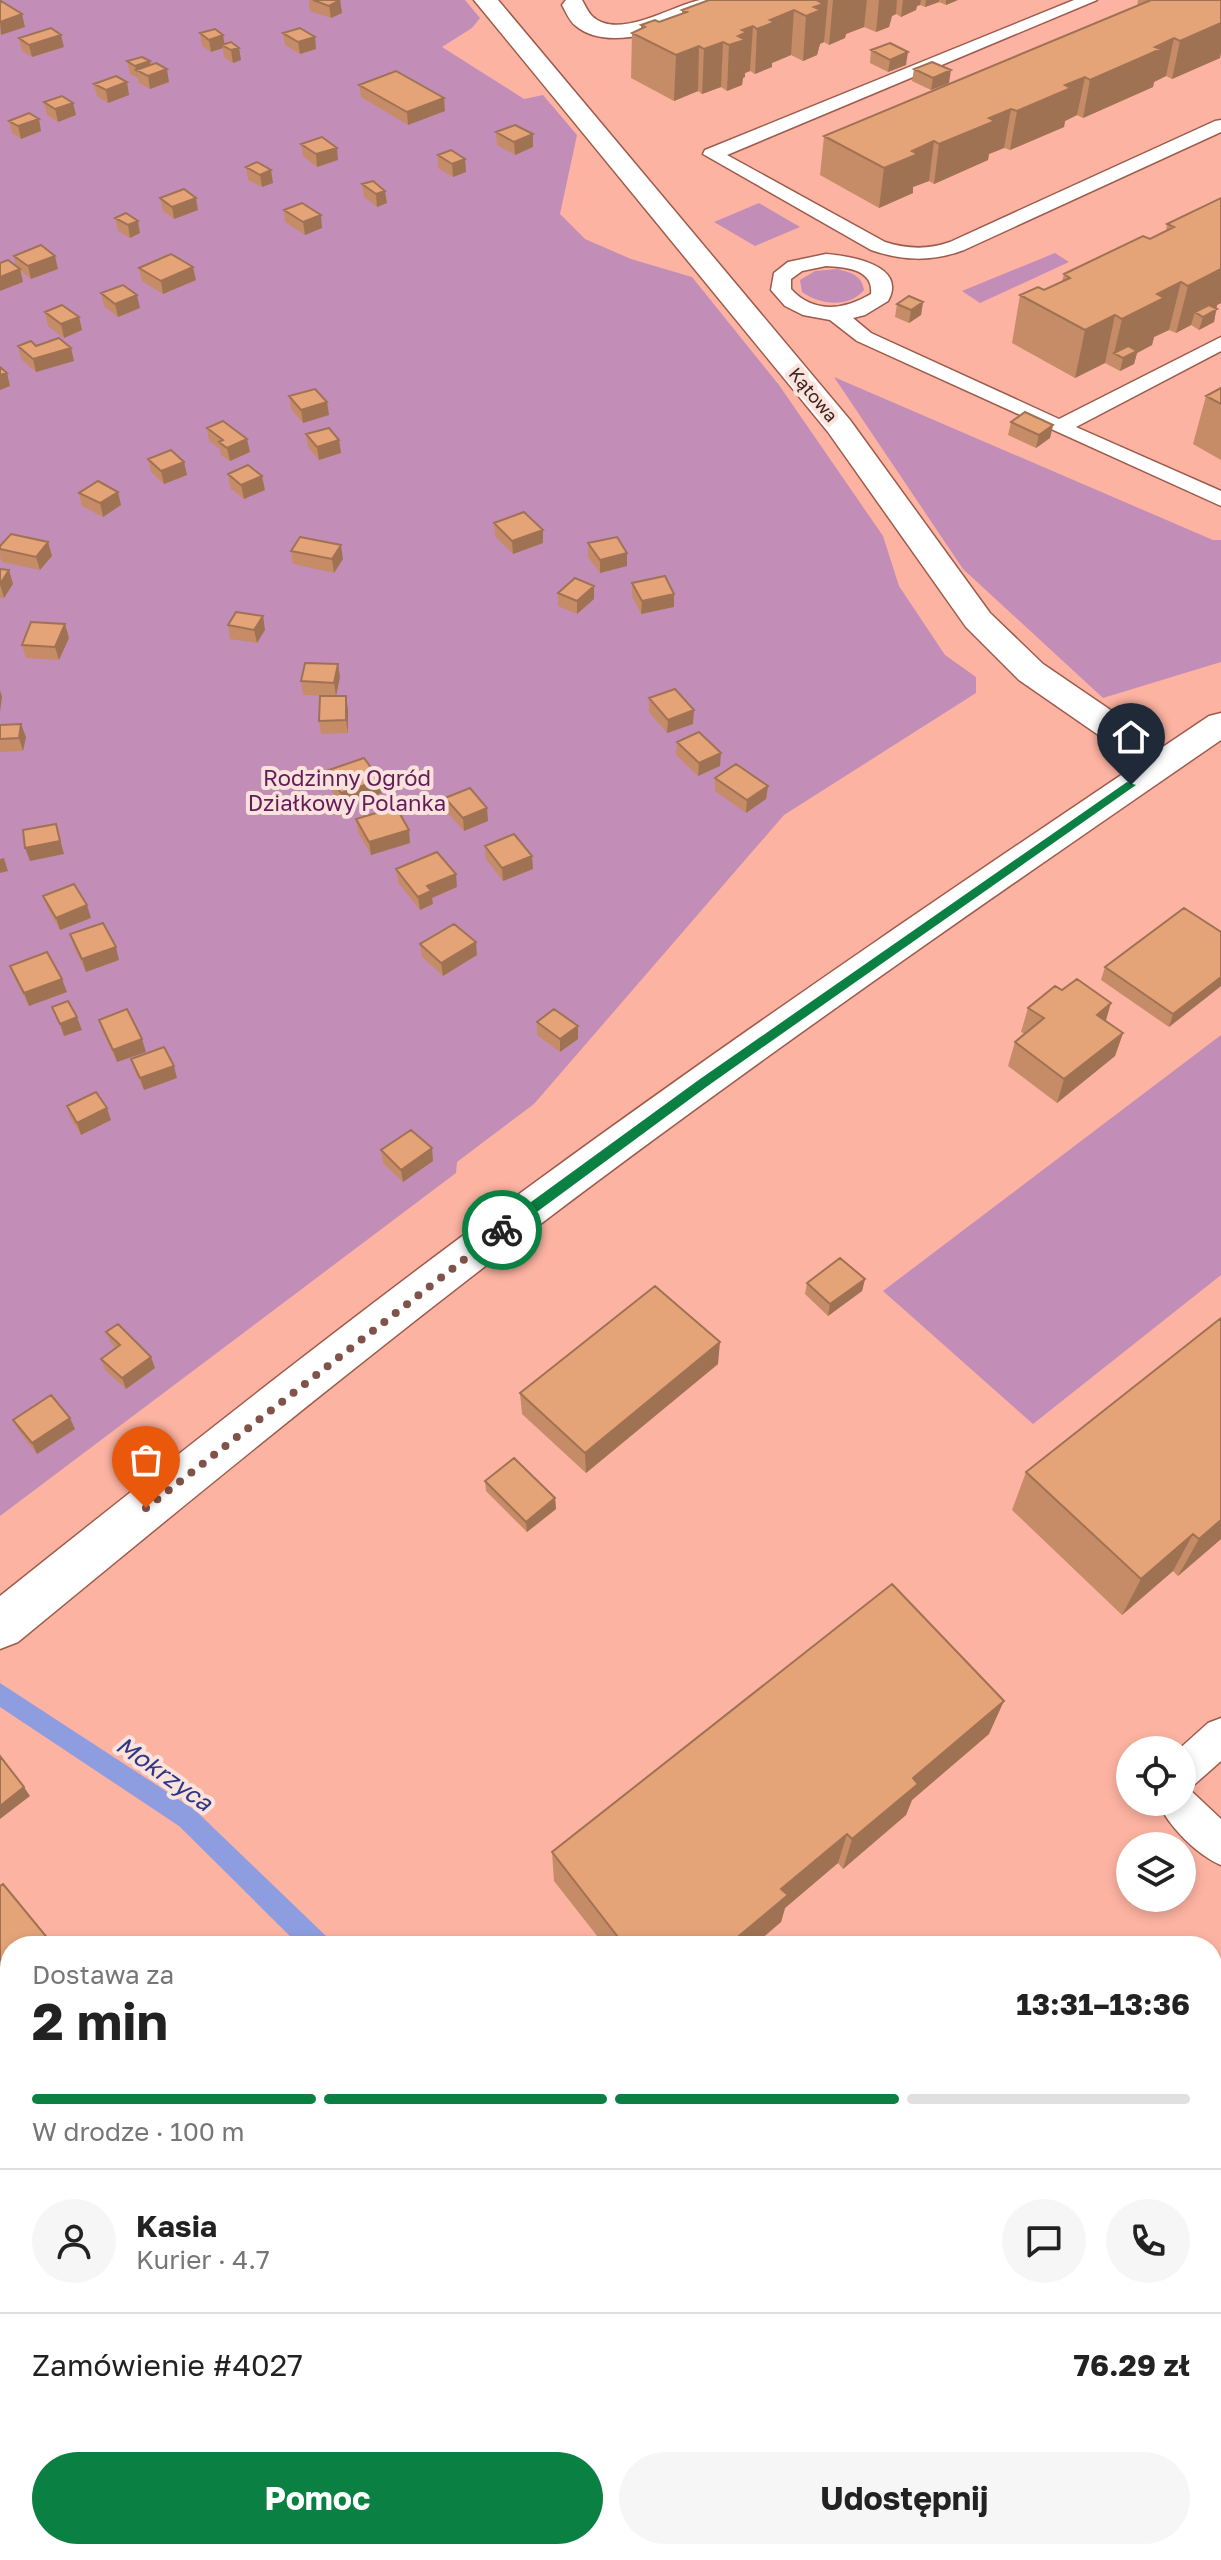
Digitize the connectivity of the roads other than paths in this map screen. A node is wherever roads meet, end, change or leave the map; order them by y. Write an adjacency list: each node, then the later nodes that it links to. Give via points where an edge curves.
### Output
1 (486, 0): 11 (street, Kątowa, via 839,426 978,620 1031,672)
2 (720, 0): 4 (street, via 632,30 609,31 587,24 577,15)
3 (1089, 0): 5 (lane, via 712,154 878,246 931,254)
4 (575, 2)
5 (1221, 125)
6 (835, 314): 6 (lane, via 873,305 881,297 880,279 859,265 809,261 779,280 784,298 810,311); 8 (lane, via 864,337)
7 (1221, 343): 8 (lane)
8 (1059, 427): 9 (lane)
9 (1221, 499)
10 (1221, 724): 11 (street)
11 (1162, 762): 12 (street, via 544,1199)
12 (0, 1626)
13 (1221, 1736): 14 (lane)
14 (1196, 1758)
15 (1191, 1816): 16 (lane)
16 (1221, 1846)

